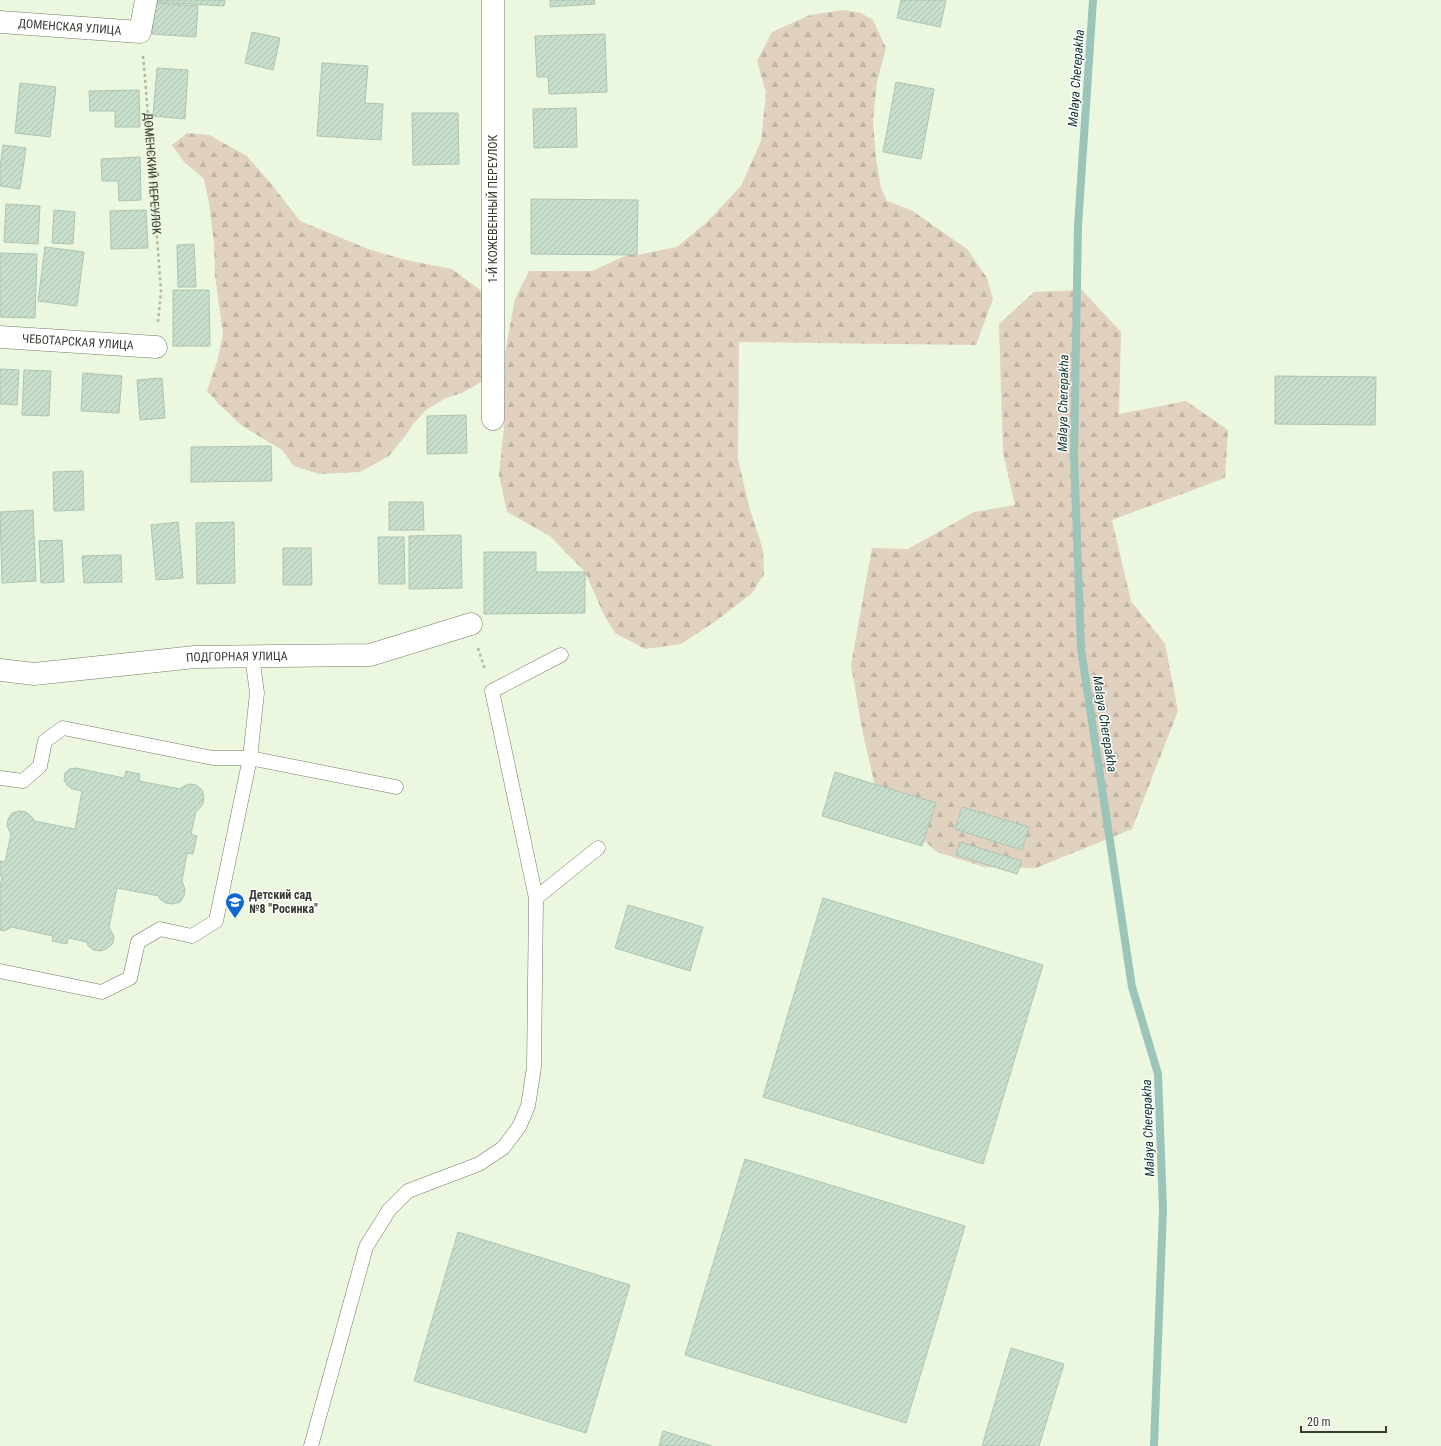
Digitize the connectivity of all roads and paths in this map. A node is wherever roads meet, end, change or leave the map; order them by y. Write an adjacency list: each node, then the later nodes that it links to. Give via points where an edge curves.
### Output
1 (146, 0): 4 (street)
2 (493, 0): 7 (street, 1-Й КОЖЕВЕННЫЙ ПЕРЕУЛОК)
3 (0, 22): 4 (street, ДОМЕНСКАЯ УЛИЦА)
4 (140, 32): 6 (path, ДОМЕНСКИЙ ПЕРЕУЛОК, via 146,77 162,291)
5 (0, 337): 6 (street, ЧЕБОТАРСКАЯ УЛИЦА)
6 (156, 347)
7 (493, 419)
8 (471, 624): 10 (street, ПОДГОРНАЯ УЛИЦА, via 370,655); 12 (path)
9 (561, 655): 12 (lane)
10 (252, 656): 11 (street, ПОДГОРНАЯ УЛИЦА, via 195,657 34,674); 13 (lane, via 257,693)
11 (0, 670)
12 (492, 691): 17 (lane)
13 (250, 758): 14 (lane, via 213,758 63,728 45,741 40,766 23,781); 15 (lane); 18 (lane, via 216,921 192,936 160,929 138,942 130,978 102,992)
14 (0, 778)
15 (396, 786)
16 (598, 848): 17 (lane)
17 (536, 898): 19 (lane, via 534,1066 528,1106 519,1127 503,1148 479,1164 408,1191 389,1210 366,1247)
18 (0, 971)
19 (311, 1446)

